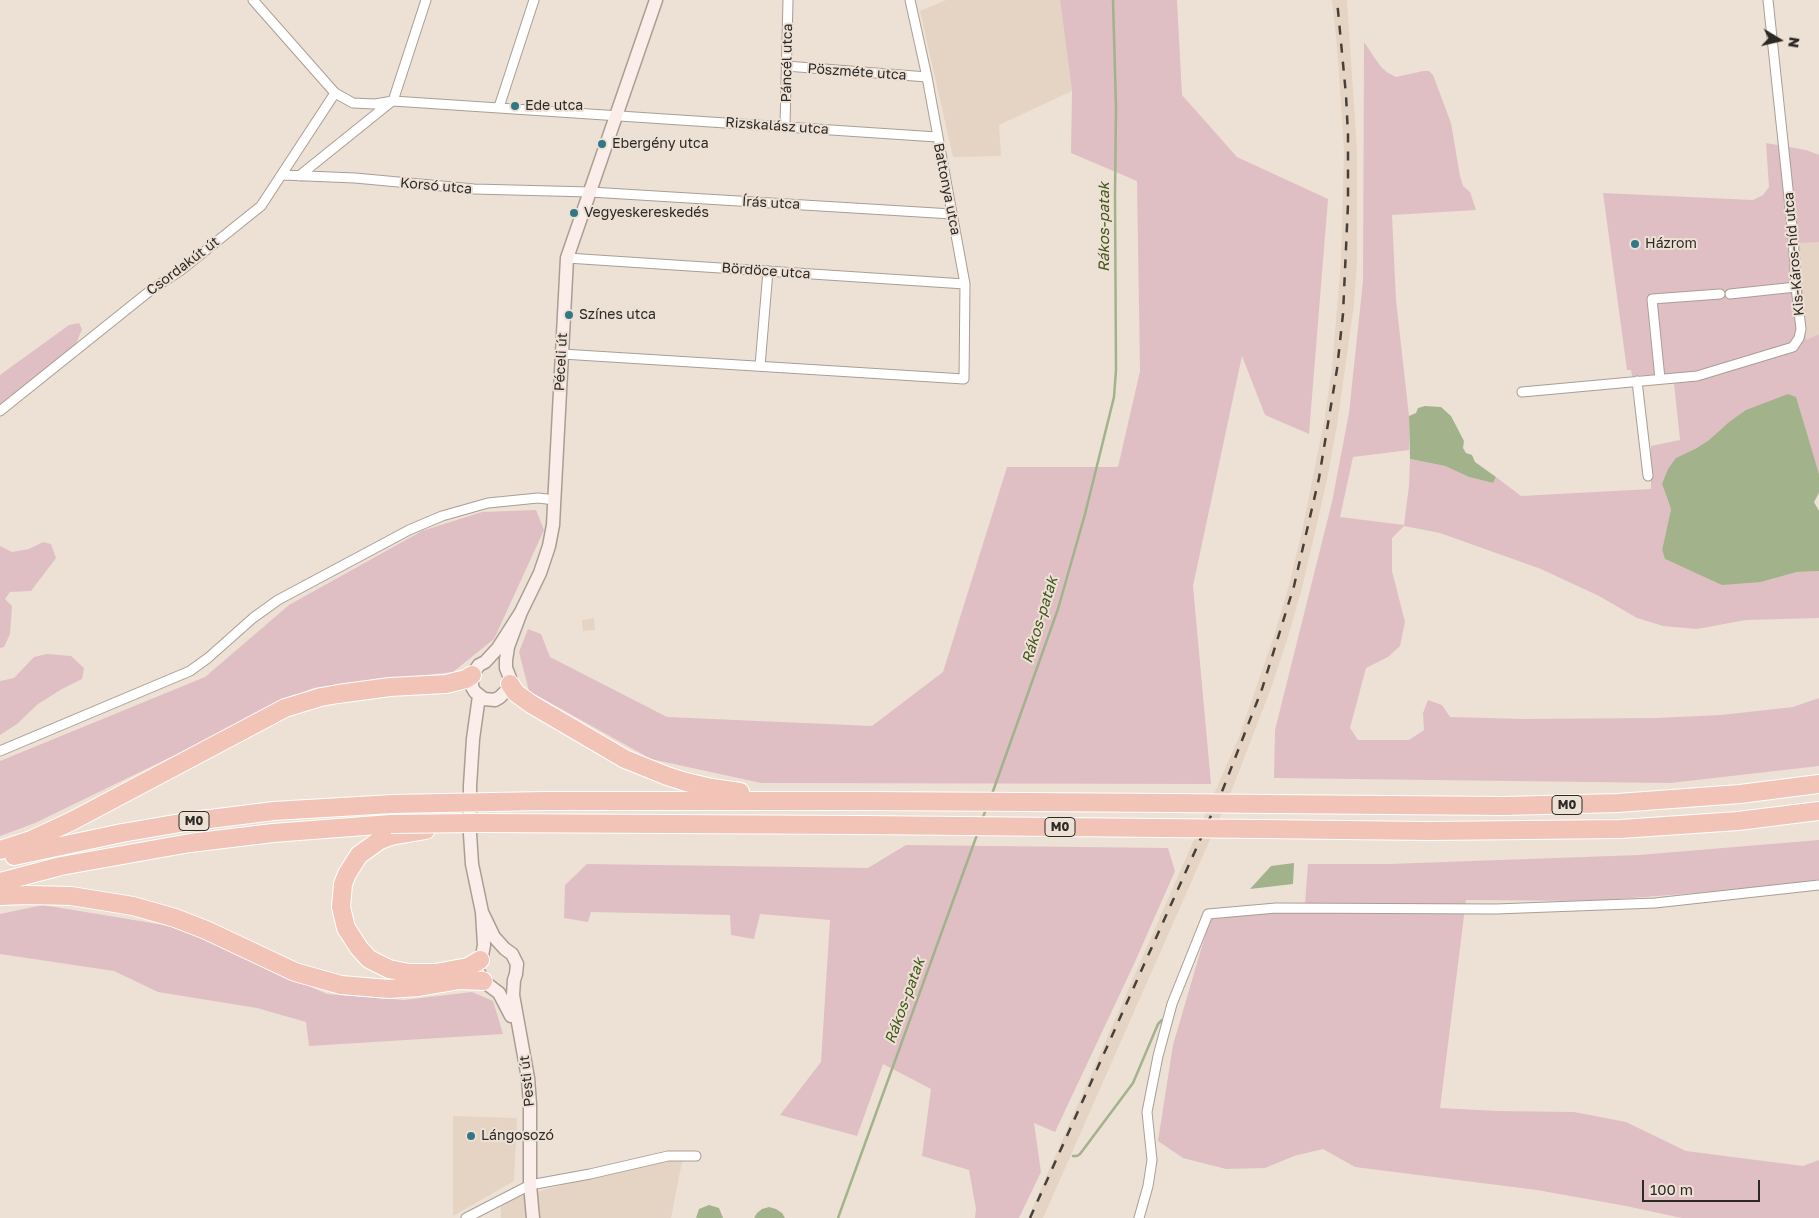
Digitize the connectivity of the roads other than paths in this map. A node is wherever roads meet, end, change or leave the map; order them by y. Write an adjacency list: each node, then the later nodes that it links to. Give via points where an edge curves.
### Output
1 (253, 0): 10 (street)
2 (426, 0): 11 (street)
3 (534, 0): 12 (street)
4 (656, 0): 13 (main road, Péceli út)
5 (788, 0): 8 (street, Páncél utca)
6 (910, 0): 9 (street, Battonya utca)
7 (1768, 0): 23 (street, Kis-Káros-híd utca)
8 (786, 66): 9 (street, Pöszméte utca); 14 (street, Páncél utca)
9 (927, 78): 15 (street, Battonya utca)
10 (335, 93): 11 (street, via 353,103); 16 (street, Csordakút út)
11 (393, 101): 12 (street); 17 (street)
12 (499, 107): 13 (street)
13 (617, 116): 14 (street, Rizskalász utca); 18 (main road, Péceli út)
14 (785, 126): 15 (street, Rizskalász utca)
15 (938, 137): 19 (street, Battonya utca)
16 (283, 175): 17 (street, Korsó utca); 31 (street, Csordakút út, via 262,206)
17 (299, 176): 18 (street, Korsó utca, via 474,189)
18 (590, 192): 19 (street, Írás utca); 20 (main road, Péceli út)
19 (952, 214): 22 (street, Battonya utca)
20 (567, 258): 21 (street, Bördöce utca); 26 (main road, Péceli út)
21 (768, 271): 22 (street, Bördöce utca); 27 (street)
22 (965, 284): 27 (street, Battonya utca, via 964,379)
23 (1796, 287): 25 (street); 28 (street, Kis-Káros-híd utca, via 1801,329 1793,347 1696,376)
24 (1720, 294): 28 (street, via 1652,299)
25 (1730, 294)
26 (562, 354): 27 (street); 33 (main road, Péceli út)
27 (760, 366)
28 (1660, 379): 29 (street, Kis-Káros-híd utca)
29 (1637, 381): 30 (street, Kis-Káros-híd utca); 32 (street)
30 (1522, 392)
31 (0, 411)
32 (1648, 476)
33 (555, 500): 34 (main road, Péceli út, via 547,553); 40 (street, via 538,498 488,503 442,516 410,530 278,600 190,671)
34 (521, 612): 35 (main road); 37 (main road, via 506,654)
35 (485, 662): 36 (main road, via 479,664); 37 (main road, via 497,662)
36 (472, 675): 38 (main road, via 472,687); 46 (highway, via 446,684 320,697 286,708 72,821)
37 (508, 676): 39 (main road, via 505,694); 43 (highway, via 521,698 625,759 686,782 712,788)
38 (478, 696): 39 (main road); 41 (main road)
39 (495, 700): 41 (main road, via 482,722)
40 (0, 751)
41 (472, 757): 51 (main road, via 471,849)
42 (1819, 784): 43 (highway, M0, bridge, via 1731,795 1610,804 1505,806)
43 (807, 801): 47 (highway, M0, bridge, via 544,801 392,804 274,811 186,822)
44 (1819, 810): 45 (highway, M0, bridge, via 1738,821 1621,829 1509,831)
45 (476, 823): 48 (highway, M0, bridge, via 390,824 273,832 190,842 61,866); 53 (highway, bridge, via 380,840 359,855 347,874 341,907 346,928 359,948 369,959 389,969 435,973 468,967)
46 (0, 850)
47 (0, 860)
48 (0, 882)
49 (1819, 885): 61 (street, via 1655,903 1496,909 1276,908 1208,914 1172,1004 1158,1056 1147,1112 1152,1160)
50 (0, 896): 55 (highway, via 71,896 133,906 176,918 295,972 340,985 389,990 460,980)
51 (482, 912): 52 (main road, via 494,937); 53 (main road, via 484,944)
52 (505, 950): 53 (main road, via 496,948); 54 (main road, via 517,964)
53 (481, 958): 55 (main road, via 478,970)
54 (514, 980): 55 (main road, via 504,987); 56 (main road, via 513,995)
55 (488, 984): 56 (main road, via 503,998)
56 (520, 1034): 58 (main road, Pesti út, via 530,1104)
57 (696, 1156): 58 (street, via 668,1156)
58 (530, 1185): 59 (street); 60 (main road, Pesti út)
59 (466, 1218)
60 (533, 1218)
61 (1139, 1218)

